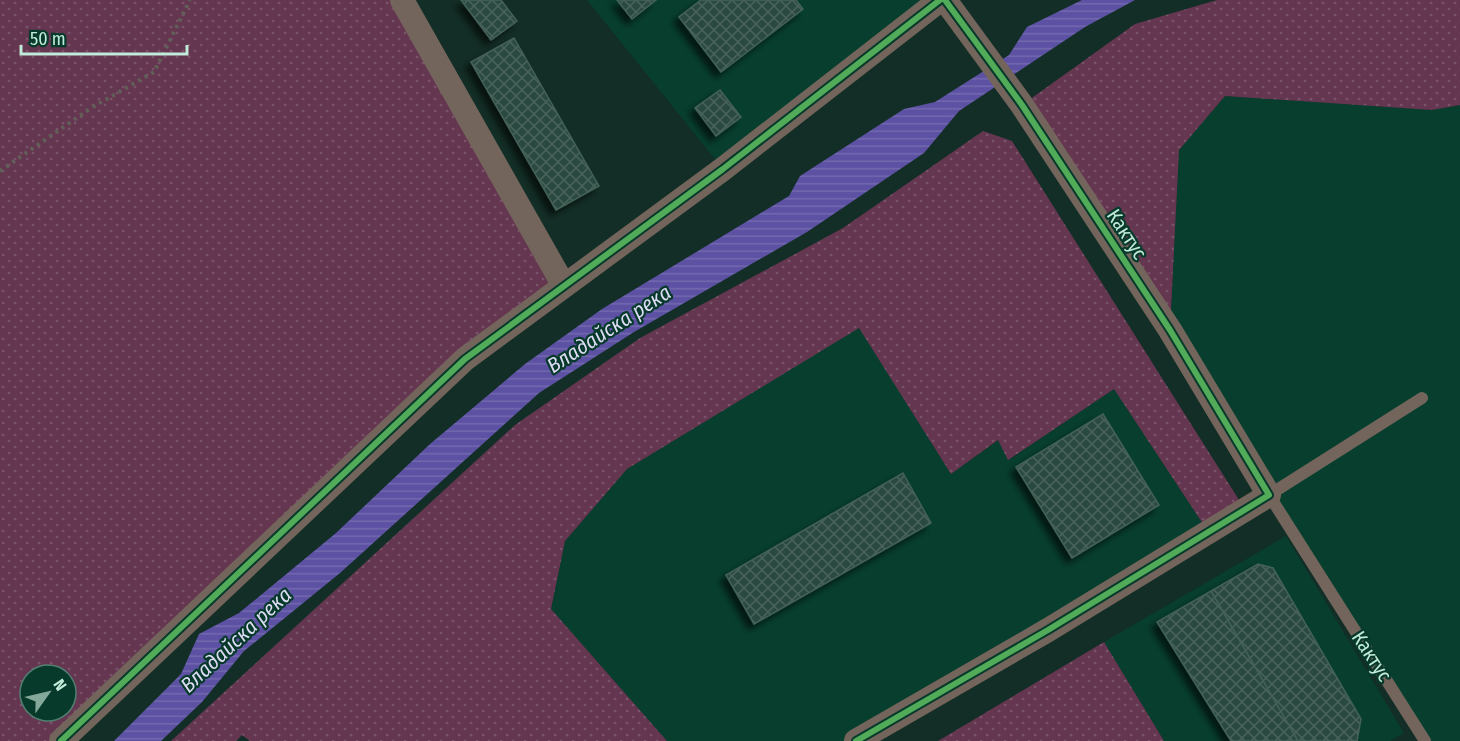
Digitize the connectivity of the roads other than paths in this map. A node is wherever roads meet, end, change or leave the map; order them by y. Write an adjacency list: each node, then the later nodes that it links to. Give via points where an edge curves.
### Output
1 (402, 0): 4 (street)
2 (940, 0): 4 (street, via 723,168)
3 (945, 0): 6 (street, Кактус, via 1022,105 1170,330)
4 (563, 284): 7 (street, via 465,359)
5 (1422, 398): 6 (lane)
6 (1269, 495): 8 (street); 9 (lane, Кактус)
7 (62, 741)
8 (856, 741)
9 (1425, 741)

